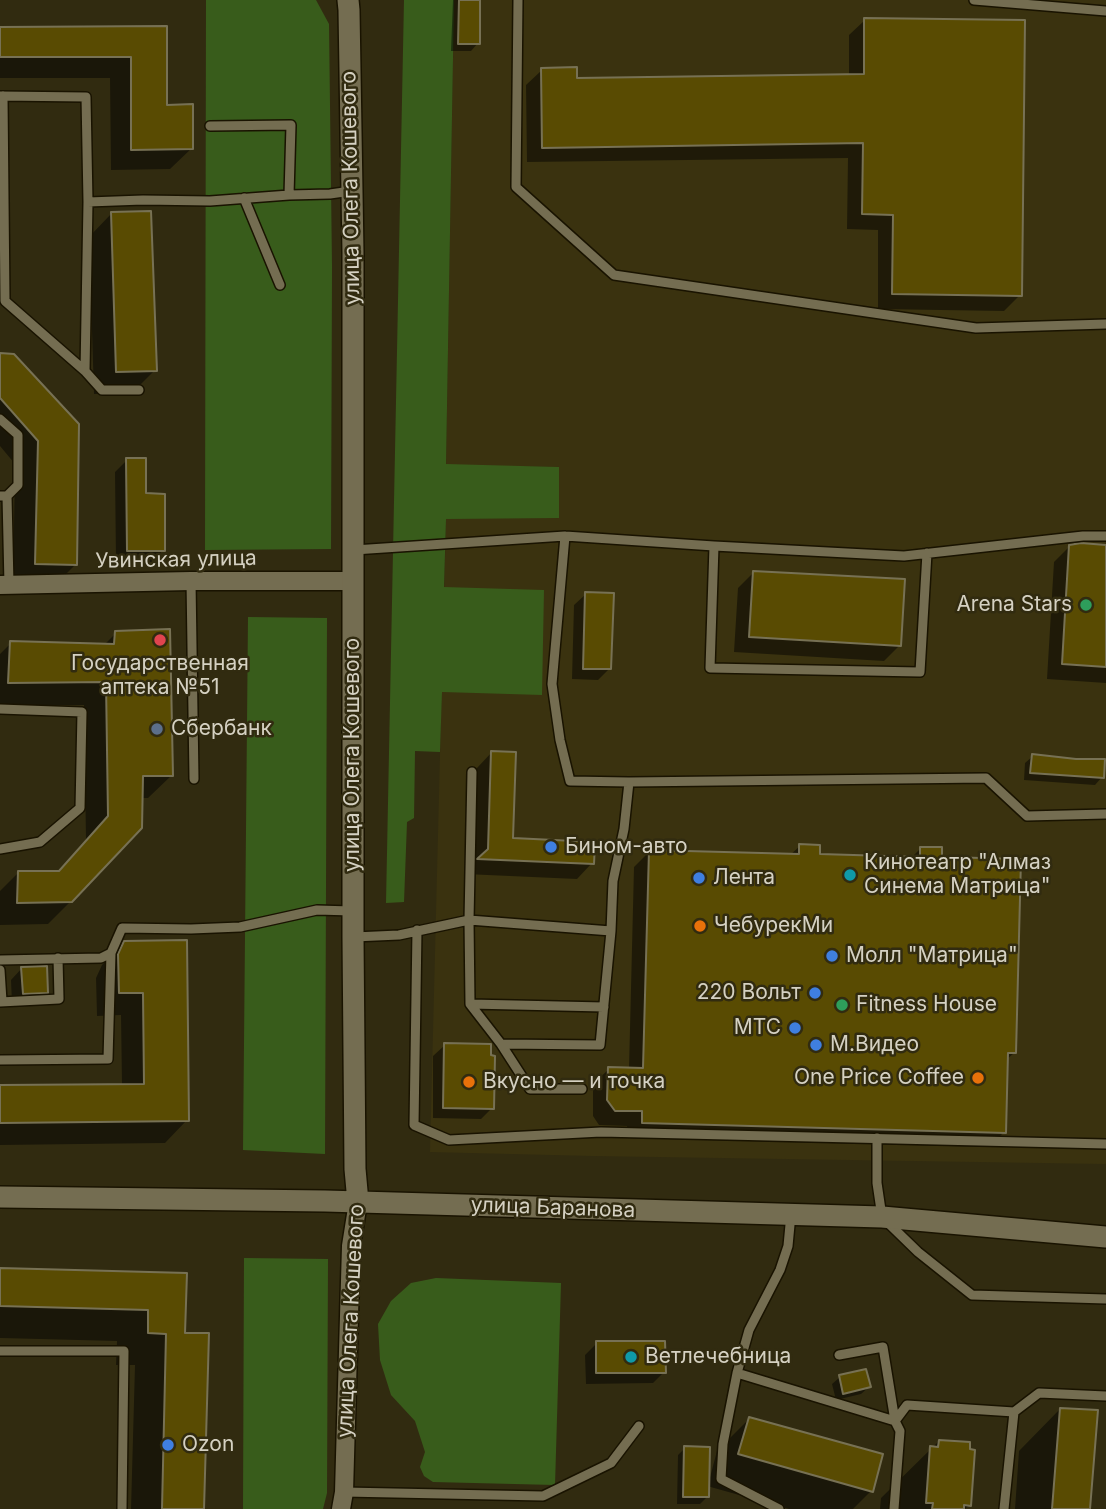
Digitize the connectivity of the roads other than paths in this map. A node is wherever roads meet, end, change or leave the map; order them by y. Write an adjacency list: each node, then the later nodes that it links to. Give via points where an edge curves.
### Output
1 (348, 0): 7 (main road, улица Олега Кошевого)
2 (519, 0): 12 (lane, via 516,187 614,275 976,328)
3 (974, 0): 4 (lane)
4 (1106, 11)
5 (1, 96): 10 (lane, via 86,97); 13 (lane, via 5,301)
6 (210, 126): 8 (lane, via 290,124)
7 (351, 191): 8 (lane); 20 (main road, улица Олега Кошевого)
8 (289, 195): 9 (lane)
9 (244, 198): 10 (lane); 11 (lane)
10 (88, 202): 13 (lane)
11 (280, 285)
12 (1106, 324)
13 (85, 371): 14 (lane, via 102,390)
14 (139, 390)
15 (0, 419): 16 (lane, via 18,436 18,485)
16 (3, 496): 24 (lane)
17 (565, 536): 19 (lane); 20 (lane); 28 (lane, via 552,684 570,781)
18 (1106, 536): 21 (lane)
19 (714, 546): 21 (lane, via 904,556); 21 (lane, via 710,668 920,672)
20 (353, 550): 23 (main road, улица Олега Кошевого)
21 (927, 553)
22 (191, 581): 23 (street, Увинская улица); 24 (street, Увинская улица); 27 (lane)
23 (352, 581): 31 (main road, улица Олега Кошевого)
24 (5, 585)
25 (0, 709): 30 (lane, via 82,712 80,808 40,842)
26 (472, 772): 32 (lane)
27 (194, 779)
28 (629, 782): 29 (lane, via 986,778 1027,816); 34 (lane, via 613,881)
29 (1106, 814)
30 (0, 849)
31 (354, 911): 35 (main road, улица Олега Кошевого); 36 (lane, via 317,911 240,927 122,928)
32 (470, 920): 33 (lane); 34 (lane); 41 (lane)
33 (418, 930): 35 (lane); 46 (lane, via 414,1125 449,1140 601,1132)
34 (611, 930): 42 (lane)
35 (353, 937): 49 (main road, улица Олега Кошевого)
36 (111, 953): 37 (lane, via 100,958); 44 (lane, via 108,1059)
37 (58, 958): 38 (lane); 40 (lane, via 59,999)
38 (0, 960)
39 (0, 970): 40 (lane)
40 (1, 1001)
41 (470, 1004): 42 (lane); 43 (lane)
42 (604, 1007): 43 (lane, via 600,1045)
43 (501, 1044): 45 (lane, via 530,1090)
44 (0, 1060)
45 (582, 1089)
46 (877, 1138): 47 (lane); 51 (lane)
47 (1106, 1144)
48 (0, 1197): 49 (main road, улица Баранова)
49 (358, 1202): 50 (main road, улица Баранова); 61 (street, улица Олега Кошевого, via 351,1246)
50 (791, 1214): 51 (main road, улица Баранова); 56 (lane, via 780,1270 749,1330)
51 (882, 1217): 52 (main road, улица Баранова); 53 (lane, via 972,1295)
52 (1106, 1237)
53 (1106, 1299)
54 (0, 1351): 62 (lane, via 124,1351)
55 (839, 1355): 59 (lane, via 883,1348)
56 (737, 1373): 59 (lane); 63 (lane, via 720,1479)
57 (1106, 1396): 58 (lane, via 1039,1393)
58 (1014, 1412): 59 (lane, via 907,1405); 65 (lane)
59 (895, 1421): 64 (lane, via 900,1431)
60 (639, 1426): 61 (lane, via 611,1463 543,1496)
61 (343, 1501)
62 (122, 1509)
63 (779, 1509)
64 (894, 1509)
65 (1004, 1509)

